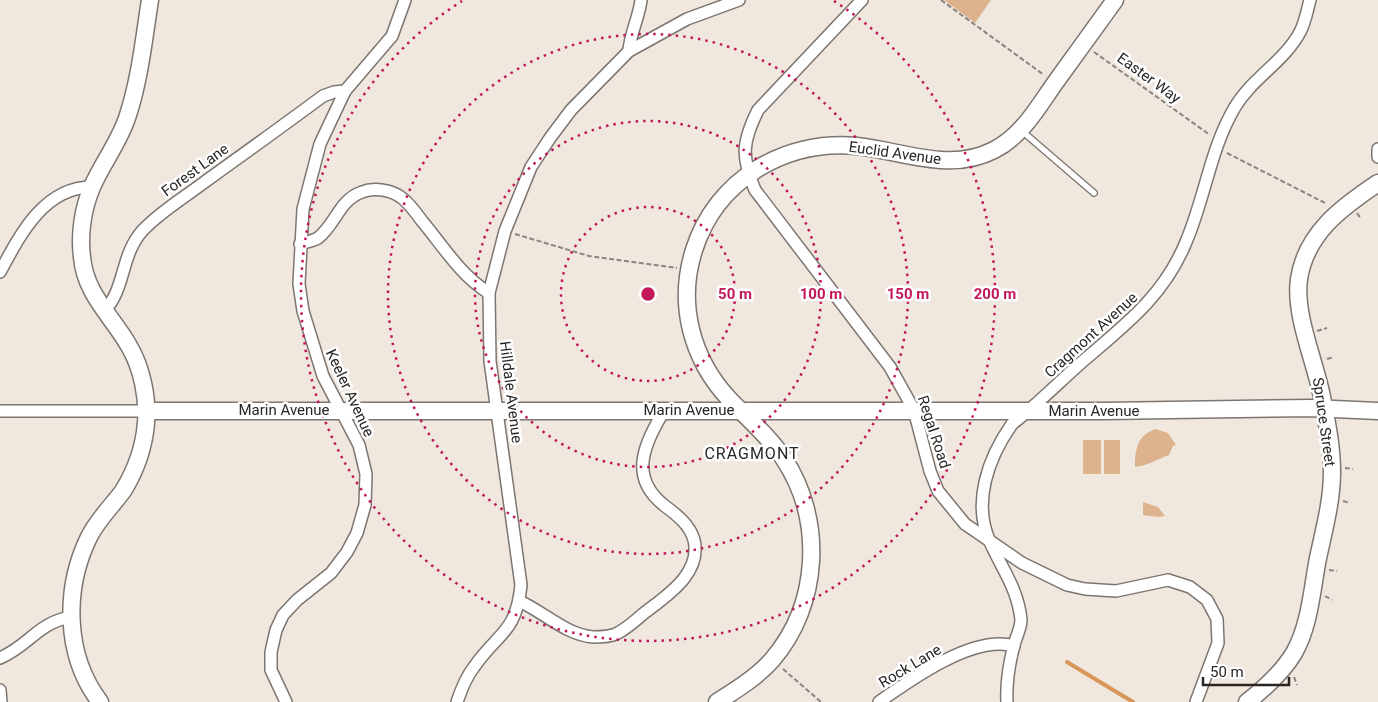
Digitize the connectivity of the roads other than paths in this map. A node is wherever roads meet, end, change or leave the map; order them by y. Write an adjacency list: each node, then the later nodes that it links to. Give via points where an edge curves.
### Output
1 (150, 0): 15 (street, via 128,117)
2 (405, 0): 9 (street, Keeler Avenue, via 392,36)
3 (641, 0): 8 (street)
4 (739, 0): 8 (street, Hilldale Avenue, via 687,20)
5 (862, 0): 13 (street, Regal Road, via 758,110 749,127 744,148)
6 (1115, 0): 10 (street, Euclid Avenue)
7 (1310, 0): 29 (street, Cragmont Avenue, via 1296,37 1247,90 1226,123 1186,243 1170,274 1149,303 1122,330)
8 (629, 51): 19 (street, Hilldale Avenue, via 571,110 531,167 505,231)
9 (345, 91): 17 (street, Keeler Avenue, via 317,153 303,209); 20 (street, Forest Lane, via 323,96 156,218 131,245 112,303)
10 (1021, 130): 13 (street, Euclid Avenue, via 996,150 958,161 937,161 836,145 786,154); 16 (lane)
11 (1378, 149): 12 (street)
12 (1378, 157)
13 (748, 173): 25 (street, Euclid Avenue, via 714,208 700,233 689,269 686,298 694,341 703,363 717,385); 26 (street, Regal Road, via 755,190 890,367)
14 (1378, 182): 23 (street, Spruce Street, via 1323,226 1304,260 1300,278 1300,311)
15 (92, 187): 18 (street, via 63,192 34,216); 20 (street, via 82,220 82,258 86,279)
16 (1094, 193)
17 (300, 244): 19 (street, via 317,239 356,194 377,189 391,192 402,198 417,214 465,274); 24 (street, Keeler Avenue, via 299,284 303,312 323,376)
18 (0, 272)
19 (489, 293): 21 (street, Hilldale Avenue, via 490,361)
20 (104, 311): 28 (street, via 130,347 138,365)
21 (498, 409): 22 (street, Marin Avenue); 24 (street, Marin Avenue); 32 (street, Hilldale Avenue, via 521,584)
22 (665, 409): 25 (street, Marin Avenue); 32 (street, via 646,441 642,464 651,492 687,525 694,540 695,554 683,580 622,630 605,637 579,635)
23 (1324, 409): 29 (street, Marin Avenue); 30 (street, Marin Avenue); 45 (street, Spruce Street, via 1331,481 1308,613 1300,642 1284,668)
24 (342, 410): 28 (street, Marin Avenue); 39 (street, Keeler Avenue, via 359,445 366,474 365,505 357,533 347,552 331,573 283,615 276,630 271,670)
25 (740, 410): 26 (street, Marin Avenue); 41 (street, Euclid Avenue, via 783,458 798,486 811,538 809,584 791,632 772,660)
26 (914, 410): 29 (street, Marin Avenue); 31 (street, Regal Road, via 938,491 965,524)
27 (0, 411): 28 (street, Marin Avenue)
28 (146, 411): 33 (street, via 143,443 135,470 90,536 77,567)
29 (1028, 411): 31 (street, Cragmont Avenue, via 1012,424 999,442 988,467 982,522)
30 (1378, 411)
31 (990, 543): 34 (street, Cragmont Avenue, via 1019,603 1021,623); 44 (street, Regal Road, via 1067,585 1116,591 1168,580 1190,587 1207,600 1217,619 1218,643)
32 (519, 601): 40 (street, Hilldale Avenue, via 505,632 473,667)
33 (70, 617): 35 (street, via 43,626 20,648); 38 (street, via 84,674)
34 (1014, 646): 42 (street, Rock Lane, via 995,643 957,655 922,672); 43 (street, Cragmont Avenue, via 1008,670)
35 (0, 658)
36 (0, 690): 37 (street)
37 (1, 702)
38 (100, 702)
39 (286, 702)
40 (457, 702)
41 (717, 702)
42 (879, 702)
43 (1007, 702)
44 (1196, 702)
45 (1247, 702)

